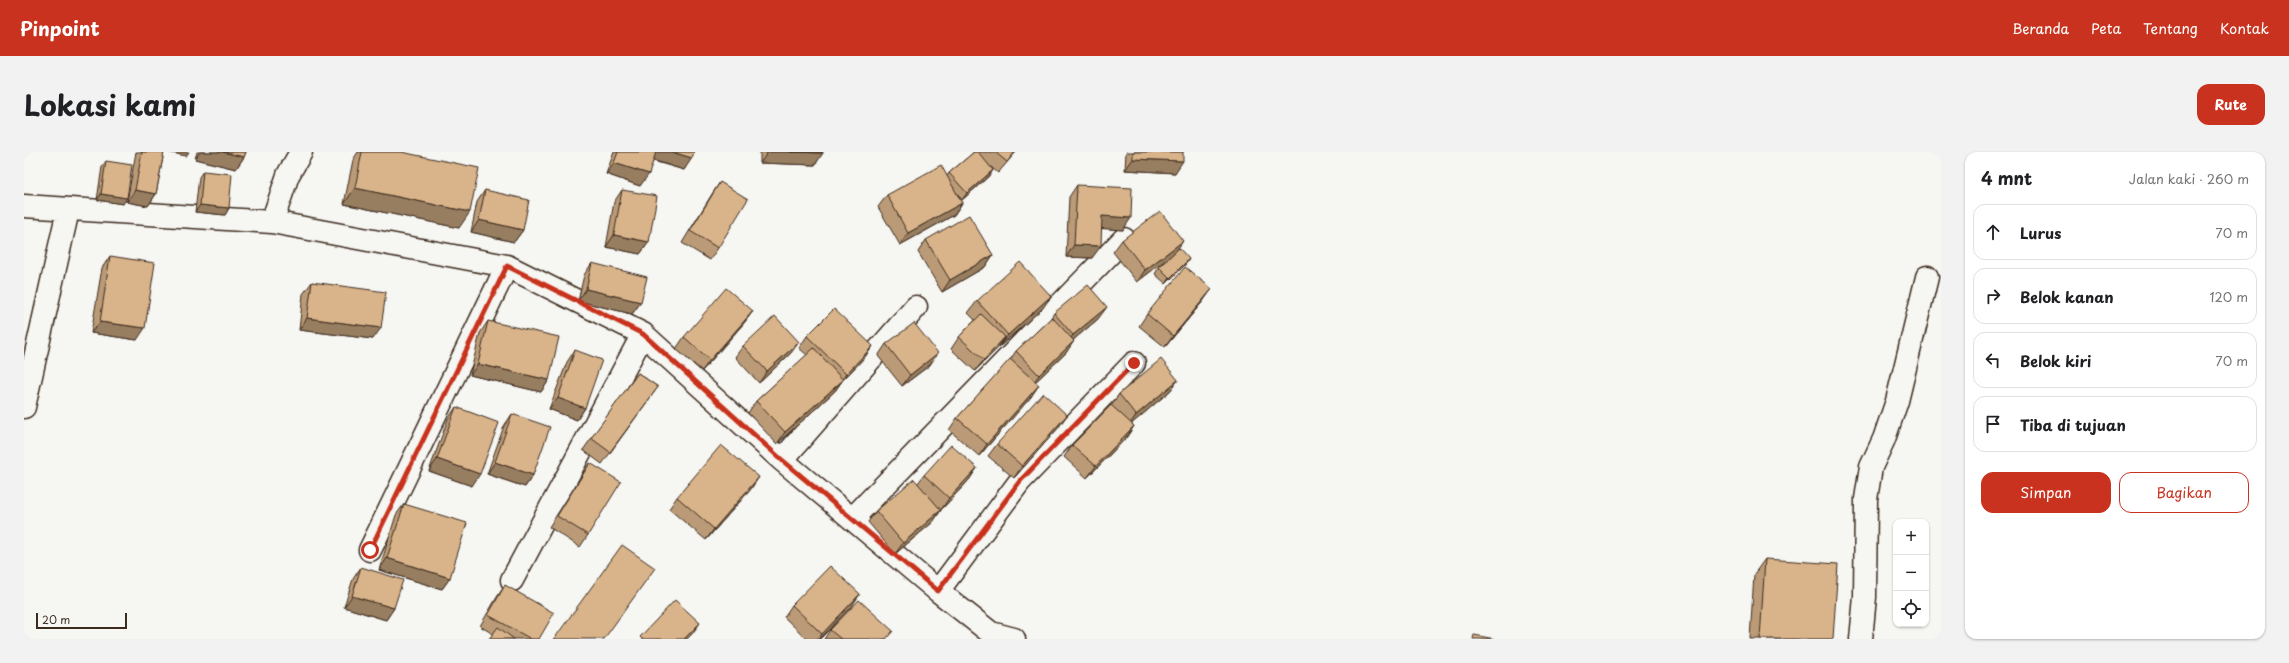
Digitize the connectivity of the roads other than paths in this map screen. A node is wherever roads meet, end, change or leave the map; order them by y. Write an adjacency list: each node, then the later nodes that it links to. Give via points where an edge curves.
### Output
1 (301, 152): 4 (street, via 288,175)
2 (24, 206): 3 (street)
3 (68, 210): 4 (street); 11 (street)
4 (272, 222): 6 (street)
5 (1124, 239): 13 (street)
6 (507, 266): 9 (street); 14 (street)
7 (1927, 277): 19 (street, via 1897,401 1871,467 1866,499)
8 (916, 307): 12 (street)
9 (643, 334): 12 (street); 15 (street)
10 (1134, 363): 16 (street, via 1020,481)
11 (24, 407)
12 (782, 460): 13 (street)
13 (852, 519): 16 (street)
14 (370, 550)
15 (512, 580)
16 (938, 591): 17 (street)
17 (988, 636): 18 (street)
18 (1014, 639)
19 (1862, 639)

